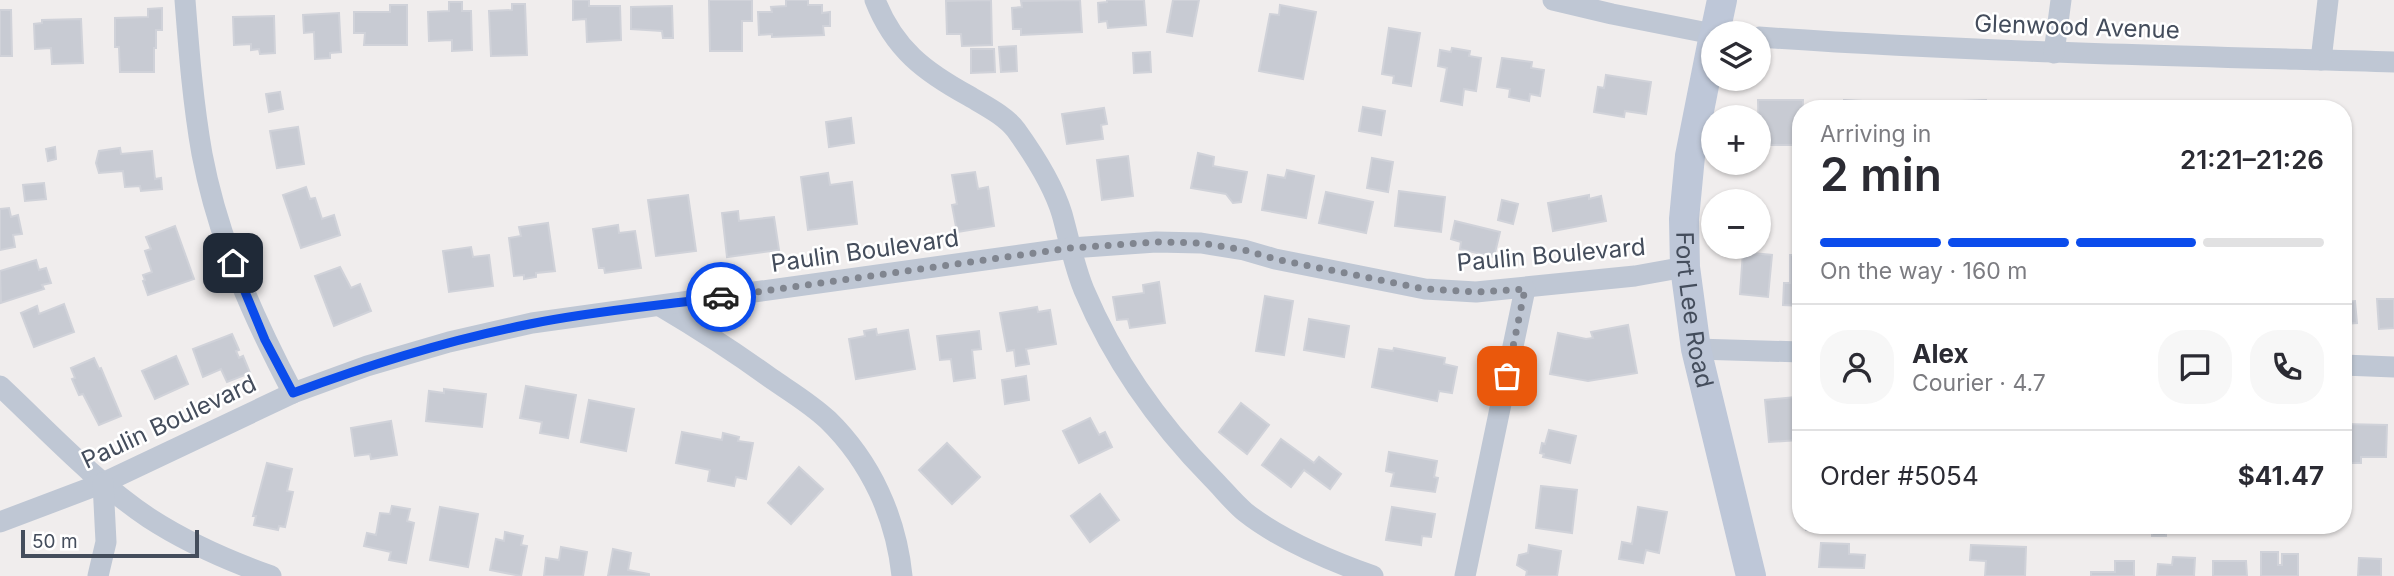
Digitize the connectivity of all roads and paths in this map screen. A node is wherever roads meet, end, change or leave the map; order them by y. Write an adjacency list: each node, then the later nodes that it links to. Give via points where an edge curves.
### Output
1 (185, 0): 23 (street, via 194,105 218,221 240,284)
2 (875, 0): 14 (street, via 906,53 1013,126 1037,159 1061,210)
3 (1553, 0): 8 (street)
4 (1722, 0): 7 (main road)
5 (2061, 0): 10 (street)
6 (2328, 0): 11 (street)
7 (1717, 21)
8 (1701, 31)
9 (1771, 38): 10 (street, Glenwood Avenue)
10 (2053, 53): 11 (street, Glenwood Avenue)
11 (2321, 60): 12 (street, Glenwood Avenue)
12 (2394, 62)
13 (1703, 91): 15 (main road, Fort Lee Road, via 1690,156)
14 (1071, 248): 16 (street, Paulin Boulevard, via 1201,243 1425,289); 17 (street, Paulin Boulevard); 29 (street, via 1083,289 1109,340 1139,391 1190,454 1246,512 1295,543)
15 (1685, 267): 16 (street, Paulin Boulevard); 18 (main road, Fort Lee Road)
16 (1525, 289): 30 (street)
17 (660, 306): 23 (street, Paulin Boulevard, via 532,323 449,342); 28 (street, via 721,342 814,408 854,449 889,512)
18 (1696, 349): 19 (street); 31 (main road, Fort Lee Road)
19 (1792, 352)
20 (2352, 365): 21 (street)
21 (2394, 367)
22 (0, 386): 24 (street)
23 (293, 393): 24 (street, Paulin Boulevard)
24 (103, 483): 25 (street, Paulin Boulevard); 26 (street, via 106,542); 27 (street, via 150,518 207,550)
25 (0, 522)
26 (98, 576)
27 (271, 576)
28 (902, 576)
29 (1373, 576)
30 (1465, 576)
31 (1751, 576)

